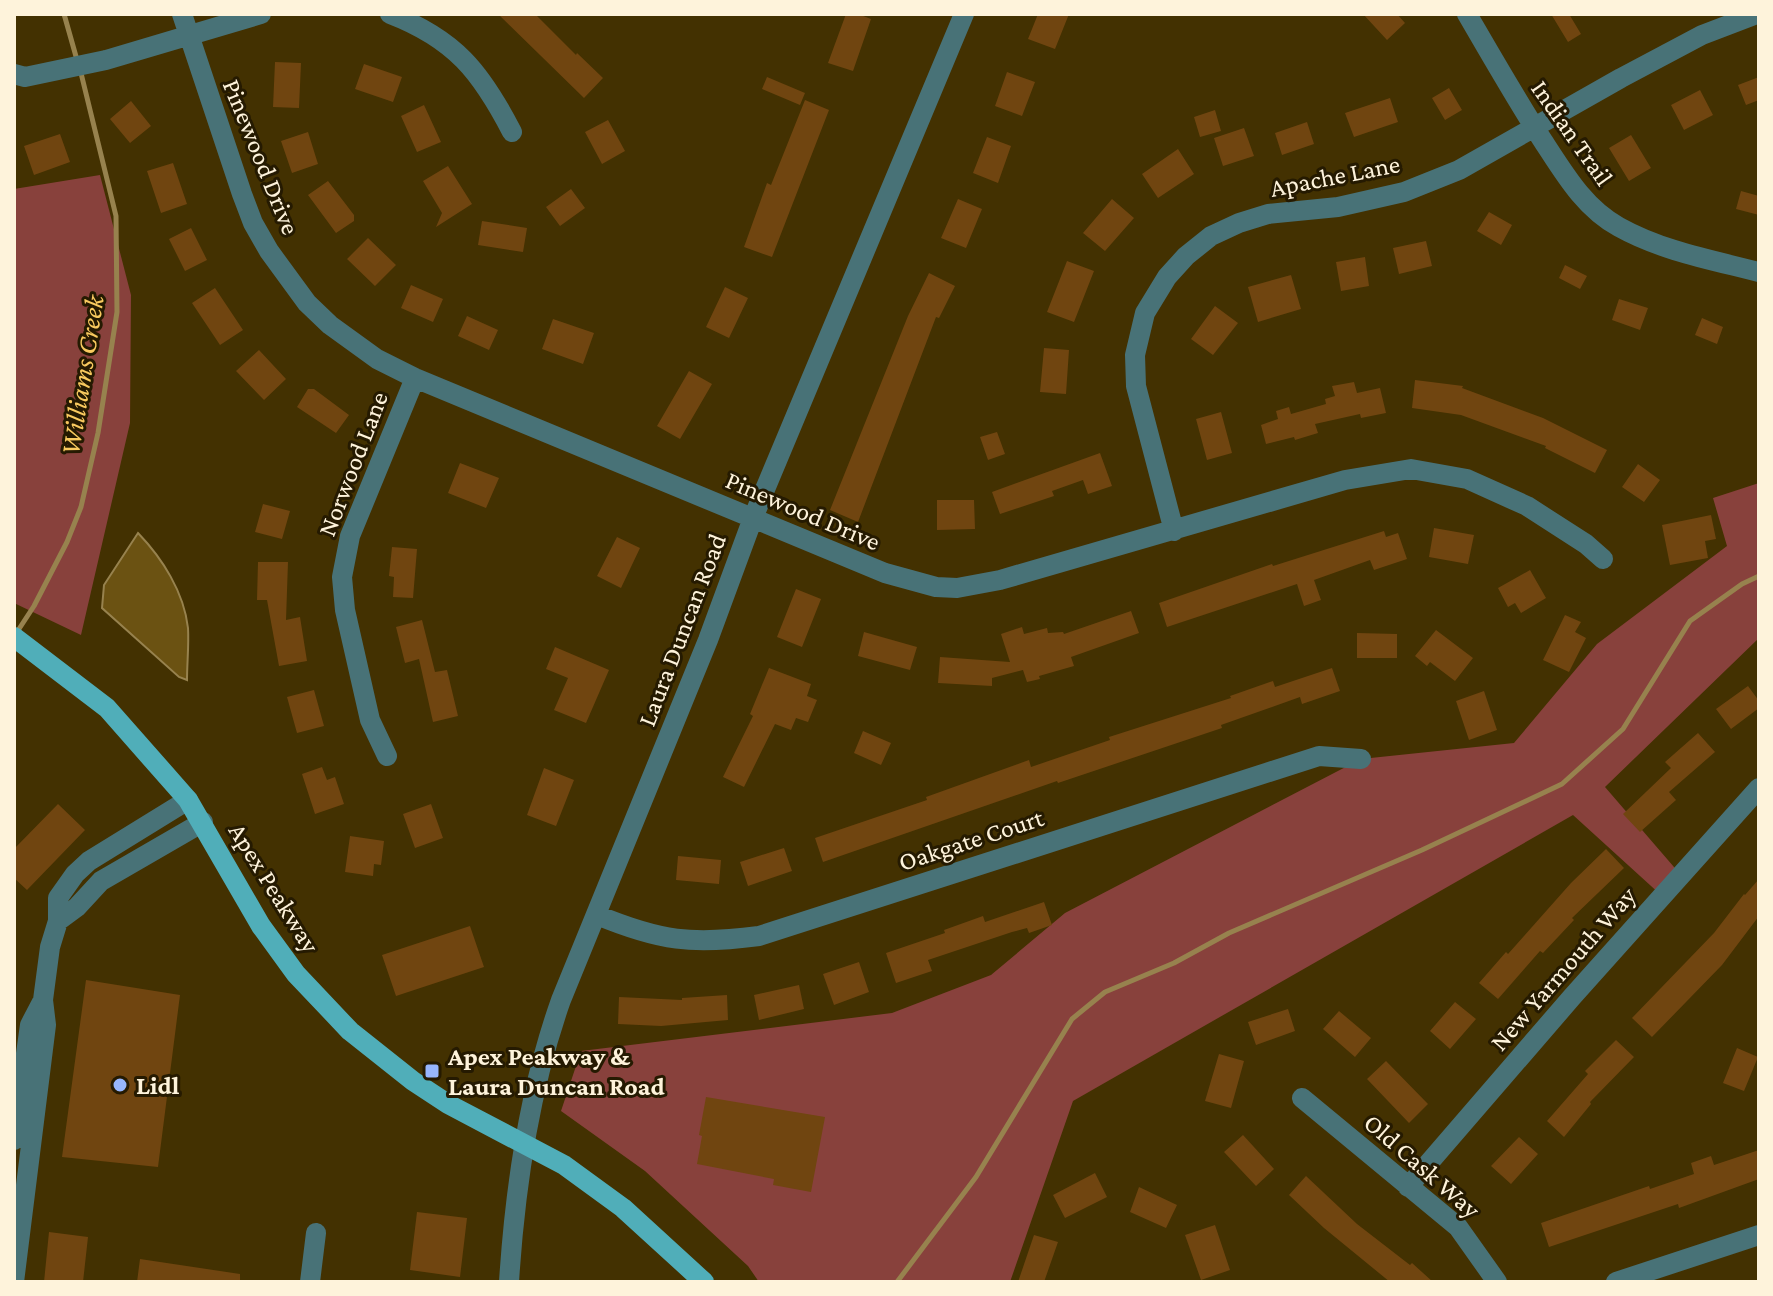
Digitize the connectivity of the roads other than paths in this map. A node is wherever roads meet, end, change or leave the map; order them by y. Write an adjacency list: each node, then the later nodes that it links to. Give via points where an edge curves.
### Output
1 (182, 14): 7 (street, Pinewood Drive)
2 (261, 14): 7 (street)
3 (390, 14): 10 (street, via 415,23 474,69)
4 (964, 14): 13 (street, Laura Duncan Road)
5 (1467, 14): 9 (street, Indian Trail)
6 (1757, 14): 9 (street, Apache Lane, via 1702,35)
7 (188, 37): 8 (street, via 63,70); 12 (street, Pinewood Drive, via 253,223 285,276 330,325)
8 (14, 74)
9 (1535, 128): 11 (street, Indian Trail, via 1589,205 1618,227 1675,251); 14 (street, Apache Lane, via 1459,170 1404,192 1239,223 1211,236 1167,277 1145,313 1135,355 1136,386)
10 (512, 132)
11 (1759, 272)
12 (415, 378): 13 (street, Pinewood Drive); 17 (street, Norwood Lane, via 350,536 342,577 370,720)
13 (753, 518): 14 (street, Pinewood Drive, via 885,573 957,588); 22 (street, Laura Duncan Road)
14 (1174, 531): 15 (street, Pinewood Drive, via 1345,480 1411,469 1467,479 1515,501)
15 (1603, 559)
16 (14, 637): 20 (main road, Apex Peakway, via 107,708)
17 (387, 756)
18 (1361, 759): 22 (street, Oakgate Court, via 1319,756 759,936 683,940 654,936)
19 (1759, 788): 28 (street, New Yarmouth Way)
20 (188, 800): 21 (main road, Apex Peakway); 23 (street, via 82,867 58,898)
21 (203, 822): 23 (street, via 101,881); 27 (main road, Apex Peakway, via 261,926 331,1013 413,1081)
22 (597, 915): 27 (street, Laura Duncan Road, via 549,1032)
23 (58, 921): 24 (street)
24 (43, 1000): 26 (street, via 30,1025); 29 (street, via 46,1025)
25 (1302, 1098): 28 (street, Old Cask Way)
26 (14, 1140)
27 (525, 1143): 34 (street, Laura Duncan Road); 35 (main road, Apex Peakway, via 623,1208)
28 (1408, 1187): 36 (street, Old Cask Way, via 1458,1227)
29 (19, 1200): 32 (street)
30 (316, 1233): 33 (street)
31 (1759, 1235): 37 (street)
32 (14, 1282)
33 (310, 1282)
34 (509, 1282)
35 (704, 1282)
36 (1497, 1282)
37 (1616, 1282)

